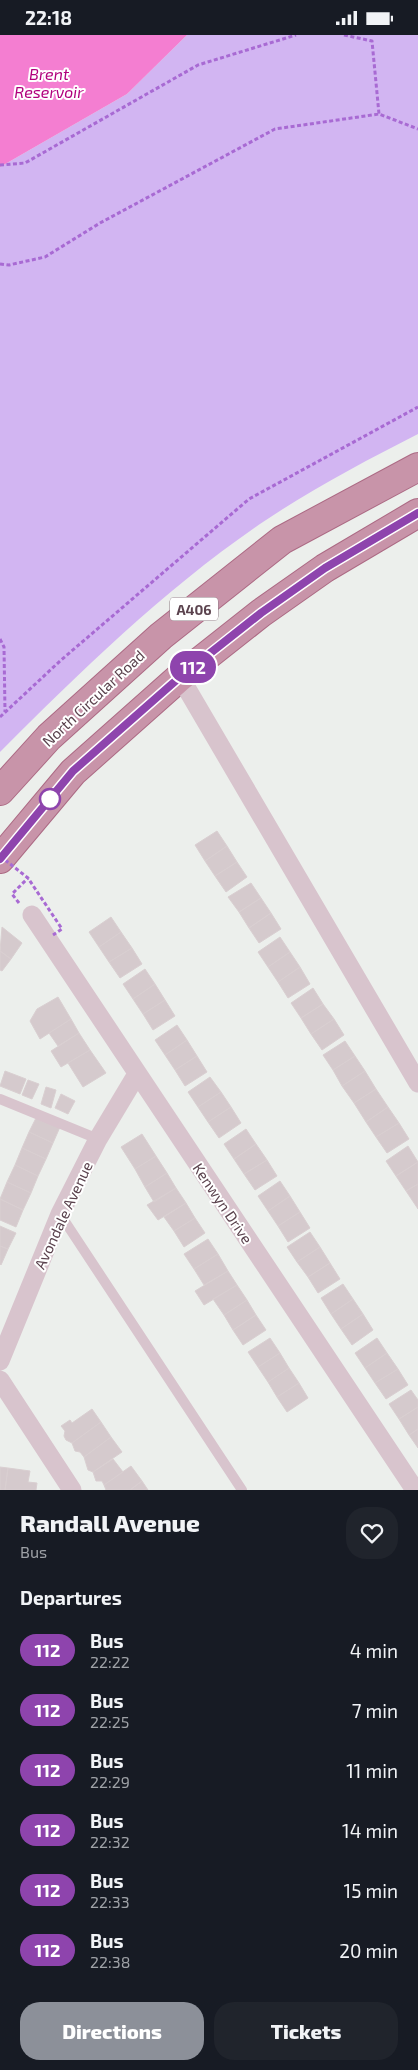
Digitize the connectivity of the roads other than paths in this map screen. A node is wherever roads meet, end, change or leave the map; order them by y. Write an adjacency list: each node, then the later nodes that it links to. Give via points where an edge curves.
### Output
1 (418, 467): 4 (highway, North Circular Road / A406, via 282,540 161,636 48,737)
2 (418, 513): 3 (highway, A406, via 325,568)
3 (180, 677): 5 (highway, A406, via 73,771); 8 (street)
4 (0, 791)
5 (0, 857)
6 (26, 910): 7 (street, Kenwyn Drive)
7 (137, 1074): 10 (street, Avondale Avenue); 16 (street, Kenwyn Drive)
8 (418, 1083)
9 (0, 1099): 10 (lane)
10 (98, 1139): 11 (street, Avondale Avenue)
11 (60, 1213): 12 (street, Avondale Avenue); 15 (lane)
12 (0, 1361)
13 (0, 1380): 14 (street)
14 (72, 1490)
15 (242, 1490)
16 (415, 1490)

